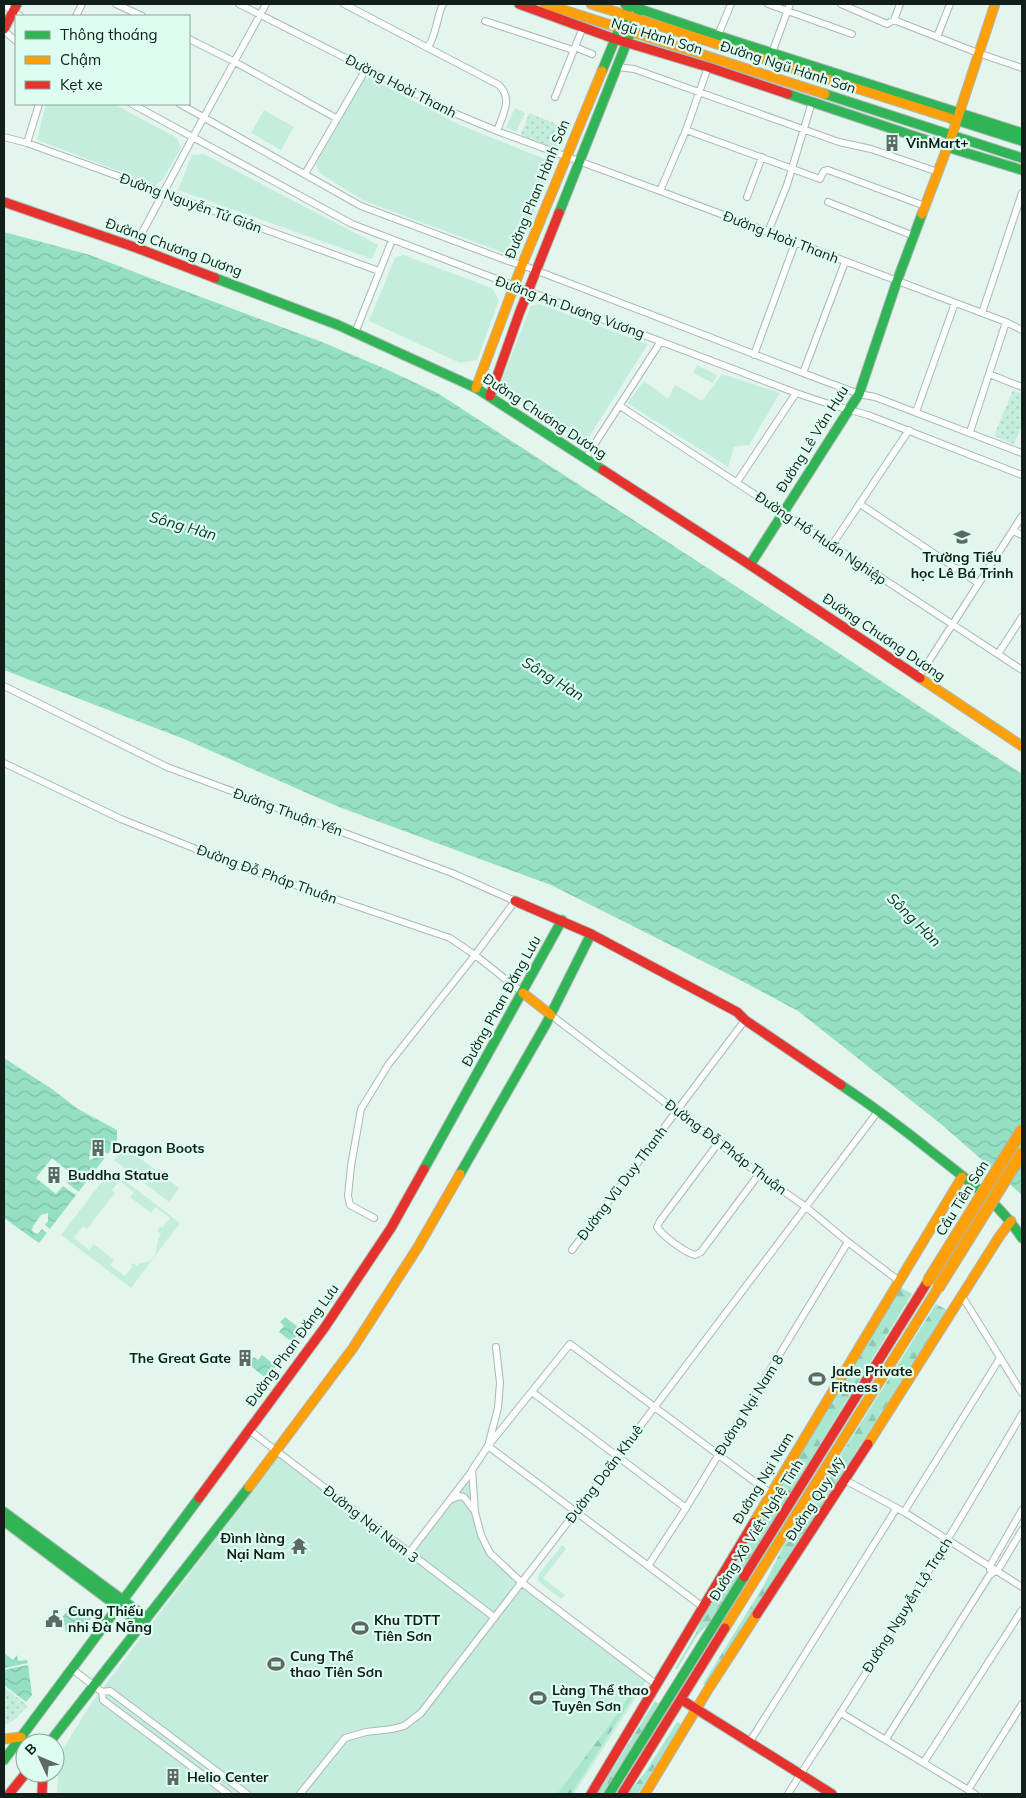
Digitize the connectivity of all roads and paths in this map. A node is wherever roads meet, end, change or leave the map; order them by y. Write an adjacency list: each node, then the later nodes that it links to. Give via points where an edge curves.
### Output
1 (116, 4): 20 (street)
2 (239, 4): 19 (street, Đường Hoài Thanh)
3 (266, 4): 19 (street)
4 (344, 4): 33 (street)
5 (443, 4): 33 (street)
6 (519, 4): 23 (main road, Ngũ Hành Sơn)
7 (545, 4): 24 (main road, Đường Ngũ Hành Sơn)
8 (591, 4): 16 (main road, Ngũ Hành Sơn)
9 (731, 4): 27 (street)
10 (768, 4): 18 (street)
11 (790, 4): 18 (street)
12 (841, 4): 21 (street, via 887,24)
13 (900, 4): 21 (street)
14 (950, 4): 29 (street)
15 (995, 4): 36 (main road, Đường Lê Văn Hưu)
16 (632, 8): 24 (main road, Đường Phan Hành Sơn); 27 (main road, Ngũ Hành Sơn); 28 (main road, Đường Phan Hành Sơn); 49 (main road, Đường Ngũ Hành Sơn)
17 (13, 9): 25 (main road)
18 (787, 11): 26 (street); 35 (street)
19 (261, 14): 38 (street); 41 (street, Đường Hoài Thanh)
20 (140, 15)
21 (894, 20): 29 (street)
22 (485, 21): 34 (street)
23 (582, 27): 30 (main road, Ngũ Hành Sơn); 34 (street)
24 (620, 28): 28 (main road, Đường Ngũ Hành Sơn); 30 (main road, Đường Phan Hành Sơn)
25 (4, 30): 31 (street)
26 (852, 34)
27 (718, 35): 35 (main road, Đường Ngũ Hành Sơn)
28 (629, 37): 30 (main road, Ngũ Hành Sơn); 39 (main road, Đường Phan Hành Sơn); 40 (main road, Ngũ Hành Sơn); 59 (main road, Đường Ngũ Hành Sơn)
29 (937, 37): 36 (street)
30 (615, 39): 62 (main road, Đường Phan Hành Sơn)
31 (15, 40)
32 (190, 40): 38 (street)
33 (428, 47): 54 (street, via 493,81 505,91 506,104)
34 (574, 48): 37 (street); 44 (street)
35 (772, 53): 49 (main road, Đường Ngũ Hành Sơn)
36 (978, 53): 42 (street); 49 (main road, Đường Lê Văn Hưu)
37 (592, 54)
38 (234, 62): 50 (street); 51 (street)
39 (617, 67): 43 (street, via 634,69); 65 (main road, Đường Phan Hành Sơn)
40 (708, 67): 43 (street, Đường Ngũ Hành Sơn); 45 (main road, Ngũ Hành Sơn)
41 (366, 68): 51 (street); 54 (street, Đường Hoài Thanh)
42 (1022, 68)
43 (700, 92): 52 (street); 53 (street, Đường Ngũ Hành Sơn)
44 (555, 97)
45 (812, 102): 52 (street); 58 (main road, Ngũ Hành Sơn)
46 (39, 105): 61 (street)
47 (134, 105): 57 (street, Đường An Dương Vương)
48 (182, 105): 50 (street, Đường An Dương Vương)
49 (958, 116): 55 (main road, Đường Ngũ Hành Sơn); 59 (main road, Đường Lê Văn Hưu); 60 (main road, Đường Ngũ Hành Sơn)
50 (204, 117): 57 (street); 69 (street, Đường An Dương Vương)
51 (336, 118): 69 (street)
52 (803, 128): 66 (street); 68 (street)
53 (686, 130): 63 (street); 70 (street, Đường Ngũ Hành Sơn)
54 (497, 131): 62 (street, Đường Hoài Thanh)
55 (1022, 132)
56 (4, 137): 61 (street, Đường Nguyễn Tử Giản)
57 (193, 137): 71 (street); 79 (street, Đường An Dương Vương, via 352,224)
58 (930, 141): 59 (main road, Đường Ngũ Hành Sơn)
59 (949, 141): 64 (main road, Đường Ngũ Hành Sơn); 67 (main road, Đường Ngũ Hành Sơn); 68 (main road, Đường Lê Văn Hưu)
60 (1022, 141)
61 (27, 143): 71 (street, Đường Nguyễn Tử Giản)
62 (567, 157): 65 (street, Đường Hoài Thanh); 83 (main road, Đường Phan Hành Sơn)
63 (762, 157): 66 (street); 73 (street)
64 (1022, 158)
65 (580, 162): 70 (street, Đường Hoài Thanh); 84 (main road, Đường Phan Hành Sơn)
66 (791, 168): 76 (street, via 820,178 828,170); 77 (street)
67 (1022, 170)
68 (938, 172): 76 (main road, Đường Lê Văn Hưu)
69 (305, 174): 83 (street, Đường An Dương Vương, via 361,206)
70 (660, 191): 77 (street, Đường Hoài Thanh)
71 (164, 193): 81 (street); 85 (street, Đường Nguyễn Tử Giản)
72 (1022, 193): 90 (street)
73 (748, 197)
74 (4, 202): 81 (main road, Đường Chương Dương)
75 (828, 202): 78 (street)
76 (925, 206): 78 (main road, Đường Lê Văn Hưu)
77 (768, 232): 80 (street, Đường Hoài Thanh)
78 (914, 236): 86 (main road, Đường Lê Văn Hưu)
79 (392, 240): 85 (street); 87 (street, Đường An Dương Vương)
80 (795, 242): 82 (street, Đường Hoài Thanh); 95 (street)
81 (137, 248): 93 (main road, Đường Chương Dương)
82 (845, 262): 86 (street, Đường Hoài Thanh); 96 (street)
83 (522, 265): 84 (street, Đường An Dương Vương); 87 (main road, Đường Phan Hành Sơn)
84 (537, 270): 88 (main road, Đường Phan Hành Sơn); 95 (street, Đường An Dương Vương)
85 (379, 271): 93 (street)
86 (897, 281): 89 (street, Đường Hoài Thanh); 101 (main road, Đường Lê Văn Hưu)
87 (515, 286): 88 (street, Đường An Dương Vương); 99 (main road, Đường Phan Hành Sơn)
88 (529, 291): 94 (street, Đường An Dương Vương); 102 (main road, Đường Phan Hành Sơn)
89 (955, 303): 90 (street, Đường Hoài Thanh); 105 (street)
90 (982, 314): 91 (street, Đường Hoài Thanh)
91 (1006, 322): 92 (street, Đường Hoài Thanh); 97 (street)
92 (1022, 330)
93 (355, 333): 99 (main road, Đường Chương Dương)
94 (661, 341): 100 (street, Đường An Dương Vương); 103 (street)
95 (754, 354): 96 (street, Đường An Dương Vương)
96 (802, 373): 101 (street, Đường An Dương Vương)
97 (989, 374): 98 (street); 107 (street)
98 (1022, 387)
99 (476, 388): 102 (main road, Đường Chương Dương)
100 (796, 392): 104 (street, Đường An Dương Vương); 111 (street)
101 (859, 394): 104 (main road, Đường Lê Văn Hưu); 105 (street, Đường An Dương Vương)
102 (490, 396): 109 (main road, Đường Chương Dương)
103 (620, 406): 109 (street); 111 (street, Đường Hồ Huấn Nghiệp)
104 (850, 410): 106 (street, Đường An Dương Vương); 113 (main road, Đường Lê Văn Hưu)
105 (916, 412): 107 (street, Đường An Dương Vương)
106 (909, 430): 110 (street, Đường An Dương Vương); 112 (street)
107 (970, 432): 108 (street, Đường An Dương Vương)
108 (1022, 453)
109 (585, 459): 118 (main road, Đường Chương Dương)
110 (1022, 475)
111 (737, 482): 113 (street, Đường Hồ Huấn Nghiệp)
112 (860, 504): 117 (street); 119 (street)
113 (784, 513): 117 (street, Đường Hồ Huấn Nghiệp); 118 (main road, Đường Lê Văn Hưu)
114 (1022, 516): 115 (street)
115 (1012, 531): 116 (street); 119 (street)
116 (1022, 535)
117 (832, 545): 121 (street, Đường Hồ Huấn Nghiệp)
118 (750, 565): 124 (main road, Đường Chương Dương)
119 (978, 583): 121 (street)
120 (1022, 617): 122 (street)
121 (952, 625): 122 (street, Đường Hồ Huấn Nghiệp); 124 (street)
122 (998, 654): 123 (street, Đường Hồ Huấn Nghiệp)
123 (1022, 670)
124 (918, 678): 126 (main road, Đường Chương Dương)
125 (4, 686): 128 (street, Đường Thuận Yến, via 166,767 452,873)
126 (1022, 746)
127 (4, 762): 131 (street, Đường Đỗ Pháp Thuận, via 130,822 236,865 450,938)
128 (515, 901): 129 (main road); 131 (street)
129 (562, 920): 130 (main road); 132 (main road, Đường Phan Đăng Lưu)
130 (591, 934): 133 (main road); 134 (main road, via 737,1012)
131 (475, 955): 132 (street, Đường Đỗ Pháp Thuận); 143 (street, via 388,1065 361,1109 348,1196 350,1204)
132 (523, 994): 133 (main road); 160 (main road, Đường Phan Đăng Lưu, via 391,1228 325,1327)
133 (551, 1015): 135 (street, Đường Đỗ Pháp Thuận); 162 (main road, via 418,1247 353,1348)
134 (745, 1020): 135 (street, Đường Vũ Duy Thanh); 136 (main road)
135 (677, 1110): 138 (street, Đường Đỗ Pháp Thuận); 147 (street, Đường Vũ Duy Thanh)
136 (879, 1110): 141 (main road); 142 (street, Đường Doãn Khuê)
137 (1022, 1130): 149 (main road, Cầu Tiên Sơn, bridge)
138 (719, 1142): 140 (street, Đường Đỗ Pháp Thuận); 140 (street, via 660,1221 658,1227 661,1232 689,1253 701,1252)
139 (1022, 1153): 150 (main road, Cầu Tiên Sơn, bridge)
140 (759, 1174): 142 (street, Đường Đỗ Pháp Thuận)
141 (962, 1177): 144 (main road, via 987,1195); 148 (main road, Đường Nại Nam)
142 (806, 1207): 146 (street, Đường Đỗ Pháp Thuận); 157 (street, Đường Doãn Khuê)
143 (374, 1218)
144 (1011, 1221): 145 (main road); 151 (main road, Đường Quy Mỹ)
145 (1022, 1238)
146 (848, 1242): 148 (street, Đường Đỗ Pháp Thuận); 163 (street, Đường Nại Nam 8)
147 (572, 1250)
148 (899, 1281): 167 (main road, Đường Nại Nam)
149 (928, 1281): 193 (main road, Đường Xô Viết Nghệ Tĩnh)
150 (938, 1288): 194 (main road, Đường Xô Viết Nghệ Tĩnh)
151 (962, 1296): 153 (street); 166 (main road, Đường Quy Mỹ)
152 (496, 1347): 156 (street, via 500,1384)
153 (1000, 1358): 155 (street); 175 (street)
154 (532, 1392): 157 (street, via 570,1344); 158 (street); 164 (street)
155 (1022, 1393)
156 (498, 1408): 158 (street, via 504,1413); 161 (street)
157 (654, 1408): 163 (street); 164 (street, Đường Doãn Khuê)
158 (516, 1411): 161 (street)
159 (1022, 1414): 179 (street, Đường Nguyễn Lộ Trạch)
160 (249, 1430): 162 (street, Đường Nại Nam 3); 185 (main road, Đường Phan Đăng Lưu)
161 (488, 1446): 165 (street); 172 (street)
162 (277, 1452): 180 (street, Đường Nại Nam 3); 189 (main road)
163 (718, 1455): 167 (street); 169 (street, Đường Nại Nam 8)
164 (616, 1456): 169 (street); 172 (street, Đường Doãn Khuê)
165 (472, 1470): 168 (street); 174 (street)
166 (845, 1480): 170 (street); 196 (main road, Đường Quy Mỹ)
167 (771, 1494): 186 (main road, Đường Nại Nam)
168 (449, 1500): 174 (street, via 464,1497); 180 (street)
169 (686, 1508): 181 (street, Đường Nại Nam 8)
170 (896, 1509): 175 (street); 201 (street)
171 (1022, 1510): 176 (street)
172 (575, 1511): 181 (street); 183 (street, Đường Doãn Khuê)
173 (4, 1512): 185 (main road)
174 (475, 1512): 183 (street, via 490,1553)
175 (904, 1512): 179 (street)
176 (1020, 1519): 182 (street, via 991,1564)
177 (4, 1521): 185 (main road)
178 (1022, 1530): 182 (street)
179 (947, 1540): 182 (street); 197 (street, Đường Nguyễn Lộ Trạch)
180 (409, 1553): 188 (street, Đường Nại Nam 3)
181 (648, 1566): 186 (street)
182 (993, 1569): 184 (street); 200 (street)
183 (521, 1582): 188 (street, Đường Doãn Khuê); 191 (street)
184 (1022, 1587)
185 (120, 1603): 189 (main road); 190 (main road, Đường Phan Đăng Lưu)
186 (703, 1608): 191 (main road, Đường Nại Nam)
187 (1022, 1610): 204 (street)
188 (494, 1617): 211 (street, Đường Doãn Khuê, via 421,1713 404,1726 345,1738)
189 (144, 1621): 192 (main road)
190 (72, 1669): 192 (street); 198 (main road, Đường Phan Đăng Lưu)
191 (658, 1685): 193 (main road); 212 (main road, Đường Nại Nam)
192 (98, 1689): 199 (main road); 209 (street, via 103,1700); 210 (street, via 110,1691)
193 (672, 1693): 213 (main road, Đường Xô Viết Nghệ Tĩnh)
194 (682, 1700): 196 (main road); 214 (main road, Đường Xô Viết Nghệ Tĩnh)
195 (1022, 1704): 207 (street)
196 (697, 1710): 201 (main road); 215 (main road, Đường Quy Mỹ)
197 (841, 1713): 200 (street); 205 (street, Đường Nguyễn Lộ Trạch)
198 (24, 1733)
199 (58, 1733)
200 (886, 1739): 204 (street)
201 (750, 1743): 205 (main road)
202 (15, 1745): 203 (main road, Đường Phan Đăng Lưu)
203 (4, 1760)
204 (924, 1762): 207 (street)
205 (800, 1774): 216 (street, Đường Nguyễn Lộ Trạch); 217 (main road)
206 (18, 1783): 208 (main road)
207 (968, 1790): 218 (street)
208 (9, 1794)
209 (228, 1794)
210 (248, 1794)
211 (300, 1794)
212 (591, 1794)
213 (609, 1794)
214 (622, 1794)
215 (646, 1794)
216 (788, 1794)
217 (832, 1794)
218 (976, 1794)

